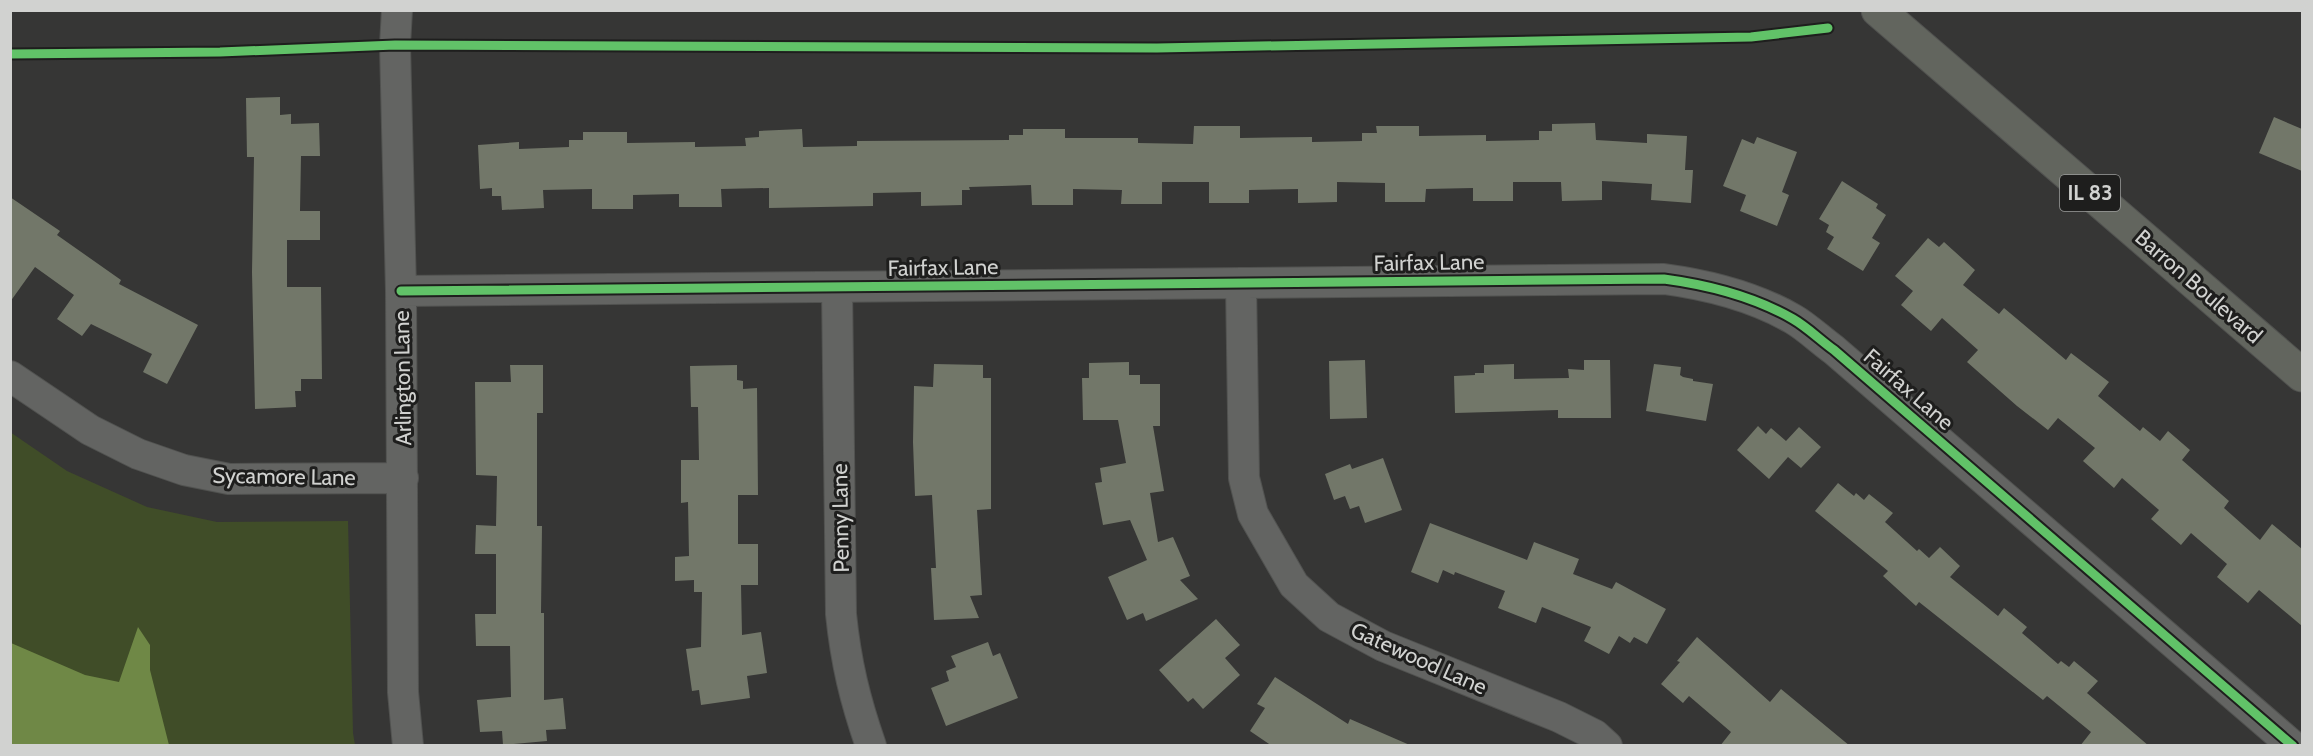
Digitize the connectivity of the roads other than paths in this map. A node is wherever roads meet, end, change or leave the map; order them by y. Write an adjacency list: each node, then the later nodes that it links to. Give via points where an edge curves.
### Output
1 (397, 10): 5 (street, Arlington Lane)
2 (1878, 10): 6 (main road, Barron Boulevard / IL 83)
3 (1241, 283): 4 (street, Fairfax Lane); 11 (street, Gatewood Lane, via 1244,478 1253,514 1294,585 1329,617 1383,646 1559,717 1595,735); 12 (street, Fairfax Lane, via 1664,279 1706,285 1749,299 1793,320 1834,350)
4 (837, 287): 5 (street, Fairfax Lane); 10 (street, Penny Lane, via 841,614 850,679)
5 (401, 291): 8 (street, Arlington Lane)
6 (2302, 375)
7 (10, 376): 8 (street, Sycamore Lane, via 90,430 138,454 184,470 229,479)
8 (403, 478): 9 (street, Arlington Lane)
9 (408, 746)
10 (871, 746)
11 (1607, 746)
12 (2293, 746)

